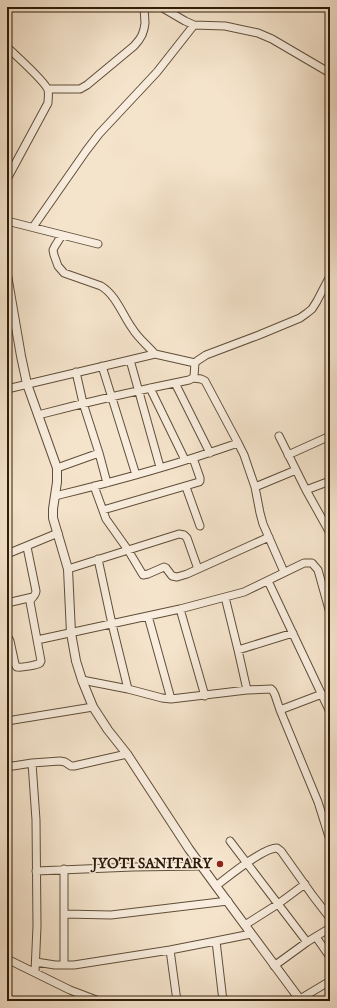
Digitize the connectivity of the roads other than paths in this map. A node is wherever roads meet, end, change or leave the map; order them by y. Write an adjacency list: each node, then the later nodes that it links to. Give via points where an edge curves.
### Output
1 (144, 7): 6 (street, via 144,28 134,46 88,85 76,89)
2 (161, 7): 3 (street)
3 (194, 25): 5 (street, via 225,26 258,33); 9 (street, via 157,72 86,150)
4 (7, 47): 6 (street)
5 (330, 73)
6 (48, 90): 7 (street, via 48,102)
7 (7, 179)
8 (7, 221): 9 (street)
9 (33, 227): 10 (street)
10 (62, 235): 11 (street); 15 (street, via 53,250 58,266 64,273 100,286 110,294 132,329)
11 (98, 244)
12 (7, 275): 14 (street)
13 (330, 276): 17 (street, via 312,309 300,318 206,355)
14 (10, 304): 22 (street)
15 (155, 354): 16 (street); 17 (street)
16 (130, 360): 18 (street); 25 (street)
17 (195, 363): 20 (street)
18 (102, 366): 19 (street); 26 (street)
19 (76, 372): 22 (street); 27 (street)
20 (193, 378): 21 (street); 31 (street, via 205,381)
21 (175, 383): 23 (street); 33 (street)
22 (27, 384): 24 (street); 28 (street)
23 (150, 388): 25 (street); 36 (street)
24 (7, 389)
25 (138, 391): 26 (street); 38 (street)
26 (111, 396): 27 (street); 40 (street)
27 (83, 403): 28 (street); 32 (street)
28 (38, 415): 37 (street)
29 (279, 436): 34 (street)
30 (330, 436): 34 (street)
31 (238, 443): 33 (street); 45 (street)
32 (99, 453): 37 (street); 42 (street)
33 (210, 453): 35 (street)
34 (288, 455): 39 (street)
35 (193, 458): 36 (street); 44 (street, via 200,481)
36 (185, 460): 38 (street)
37 (57, 468): 47 (street)
38 (160, 468): 40 (street)
39 (296, 470): 45 (street); 46 (street)
40 (136, 475): 42 (street)
41 (330, 481): 46 (street)
42 (107, 483): 43 (street)
43 (94, 486): 47 (street); 48 (street)
44 (186, 487): 48 (street); 49 (street)
45 (255, 487): 52 (street, via 260,513)
46 (306, 490): 50 (street)
47 (55, 496): 51 (street, via 53,512)
48 (103, 510): 54 (street, via 108,523)
49 (200, 526)
50 (329, 529)
51 (58, 533): 53 (street); 57 (street)
52 (269, 537): 58 (street); 59 (street)
53 (27, 546): 55 (street); 61 (street, via 36,591)
54 (128, 550): 56 (street); 58 (street, via 143,574 164,567 172,576 177,577); 58 (street, via 182,534 188,540)
55 (7, 554)
56 (98, 559): 57 (street); 67 (street)
57 (68, 569): 68 (street)
58 (198, 569)
59 (284, 572): 60 (street); 65 (street, via 304,563 312,563 318,570)
60 (268, 581): 62 (street); 69 (street)
61 (33, 597): 63 (street); 71 (street, via 30,606)
62 (225, 597): 64 (street); 72 (street)
63 (7, 603)
64 (180, 609): 66 (street); 77 (street)
65 (330, 613)
66 (148, 616): 67 (street); 78 (street)
67 (112, 624): 68 (street); 74 (street)
68 (71, 633): 71 (street); 73 (street)
69 (293, 633): 72 (street); 76 (street)
70 (7, 638): 71 (street, via 10,640 17,667 40,663)
71 (37, 640)
72 (238, 650): 75 (street)
73 (82, 680): 74 (street); 79 (street)
74 (128, 689): 78 (street)
75 (247, 690): 77 (street); 80 (street, via 271,689)
76 (322, 694): 80 (street); 81 (street)
77 (205, 696): 78 (street)
78 (171, 699)
79 (93, 707): 82 (street); 83 (street)
80 (280, 710): 86 (street, via 318,802)
81 (330, 712)
82 (7, 721)
83 (127, 754): 84 (street, via 74,766 60,761); 89 (street)
84 (32, 763): 85 (street, via 13,766); 91 (street)
85 (7, 764)
86 (330, 840)
87 (230, 841): 88 (street)
88 (247, 863): 92 (street, via 268,850 277,848); 93 (street); 95 (street)
89 (202, 866): 90 (street); 93 (street)
90 (64, 869): 91 (street); 96 (street)
91 (36, 871): 107 (street)
92 (305, 884): 95 (street); 97 (street)
93 (216, 886): 94 (street)
94 (228, 901): 96 (street, via 111,915); 98 (street)
95 (278, 904): 98 (street); 103 (street)
96 (64, 914): 108 (street)
97 (330, 918)
98 (245, 925): 100 (street)
99 (330, 928): 101 (street)
100 (251, 934): 102 (street); 109 (street)
101 (316, 937): 103 (street); 105 (street)
102 (216, 941): 104 (street); 115 (street)
103 (307, 942): 109 (street)
104 (170, 950): 108 (street); 114 (street)
105 (330, 957)
106 (7, 959): 110 (street)
107 (36, 962): 108 (street); 110 (street)
108 (64, 965)
109 (274, 966): 112 (street)
110 (35, 972): 113 (street)
111 (330, 981): 112 (street)
112 (300, 1000)
113 (99, 1001)
114 (177, 1001)
115 (223, 1001)

